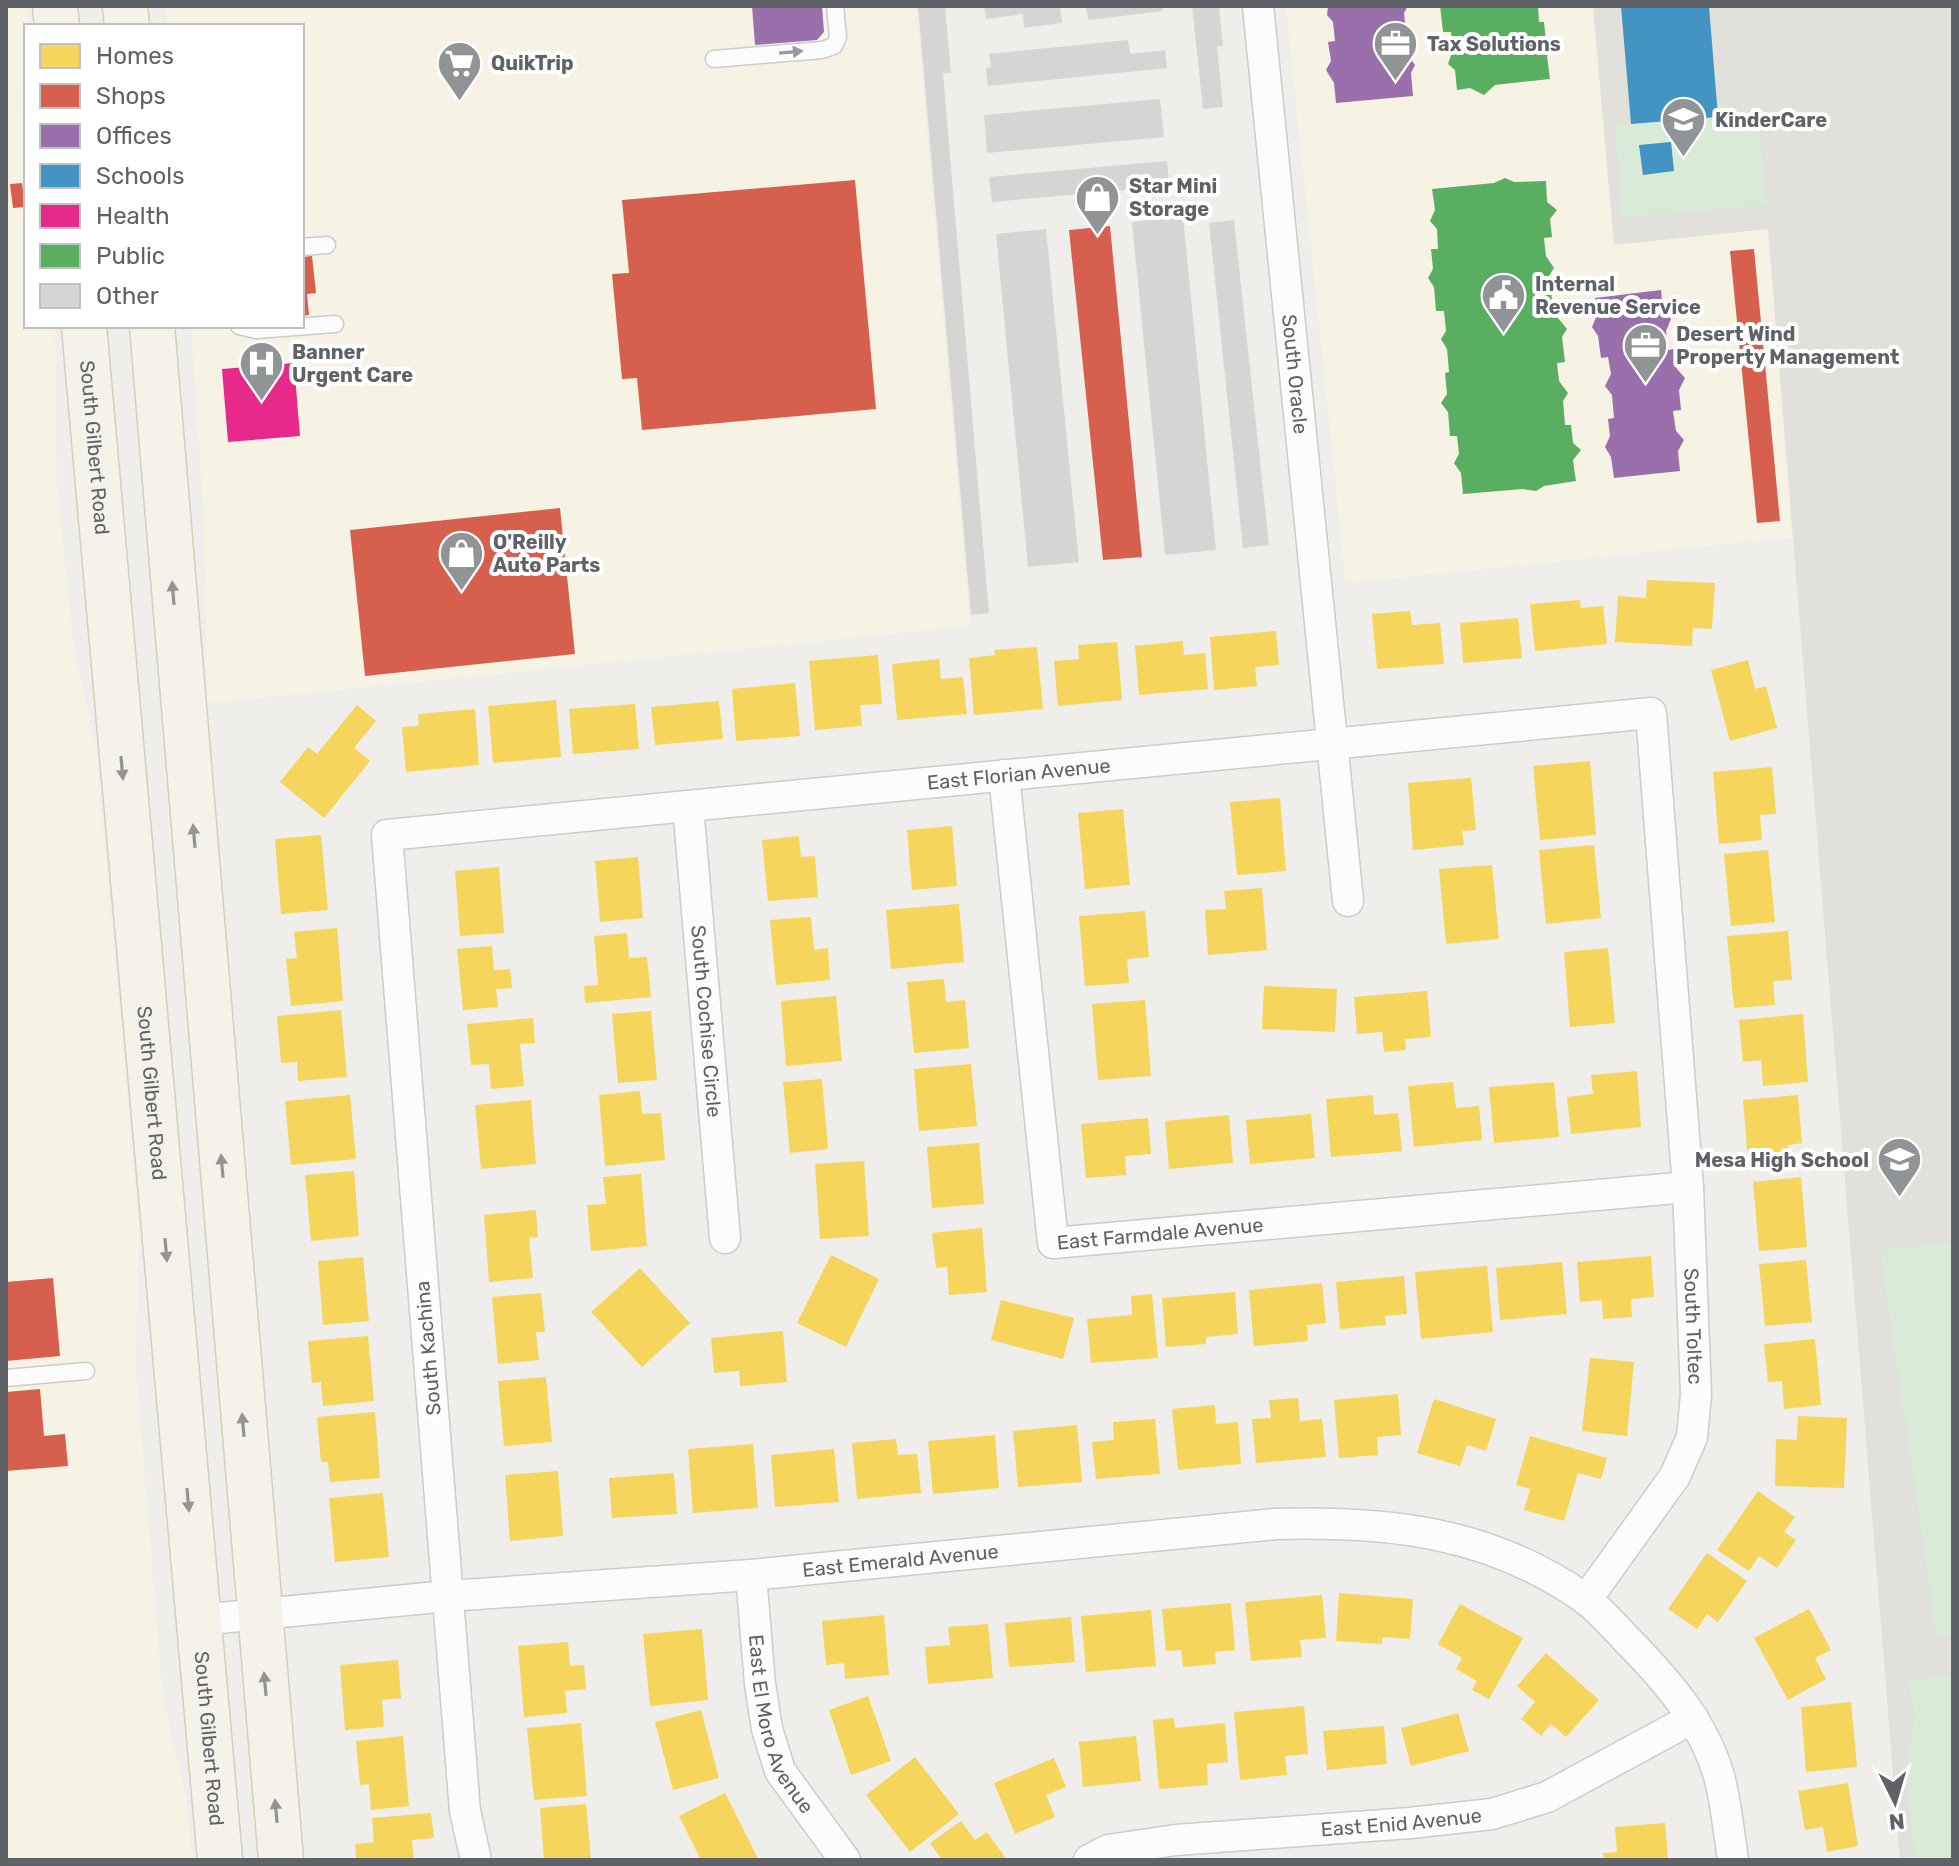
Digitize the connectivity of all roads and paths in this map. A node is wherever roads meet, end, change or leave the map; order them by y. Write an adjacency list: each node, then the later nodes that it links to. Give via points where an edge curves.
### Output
1 (835, 6): 3 (lane, one-way to 1, via 834,46)
2 (1258, 6): 15 (street, South Oracle)
3 (714, 59)
4 (327, 245): 5 (lane)
5 (304, 247)
6 (335, 324): 7 (lane)
7 (304, 326)
8 (84, 328): 13 (main road, South Gilbert Road)
9 (152, 328): 12 (main road, one-way to 9)
10 (248, 328): 11 (lane)
11 (282, 328)
12 (180, 671): 13 (main road); 27 (main road, one-way to 12)
13 (115, 691): 28 (main road, South Gilbert Road, one-way to 28)
14 (1651, 713): 15 (street, East Florian Avenue); 20 (street, South Toltec)
15 (1330, 743): 16 (street, East Florian Avenue); 19 (street, South Oracle)
16 (1004, 775): 17 (street, East Florian Avenue); 20 (street, East Farmdale Avenue, via 1053,1243)
17 (688, 806): 18 (street, East Florian Avenue); 21 (street, South Cochise Circle)
18 (387, 835): 25 (street, South Kachina)
19 (1348, 901)
20 (1688, 1187): 26 (street, South Toltec, via 1696,1395 1692,1437 1675,1476)
21 (725, 1238)
22 (86, 1371): 23 (lane)
23 (6, 1378)
24 (751, 1575): 25 (street, East Emerald Avenue); 26 (street, East Emerald Avenue, via 1343,1522 1475,1544 1524,1562); 33 (street, East El Moro Avenue, via 760,1684 780,1771)
25 (448, 1596): 27 (street, East Emerald Avenue); 32 (street, South Kachina, via 465,1811)
26 (1586, 1600): 29 (street, via 1658,1672)
27 (259, 1614): 28 (street, East Emerald Avenue); 31 (main road, one-way to 27)
28 (199, 1620): 30 (main road, South Gilbert Road)
29 (1693, 1718): 34 (street, East Enid Avenue, via 1547,1797 1492,1814 1176,1840 1108,1850); 35 (street, via 1719,1776)
30 (220, 1860)
31 (281, 1860)
32 (476, 1860)
33 (845, 1860)
34 (1089, 1860)
35 (1733, 1860)

